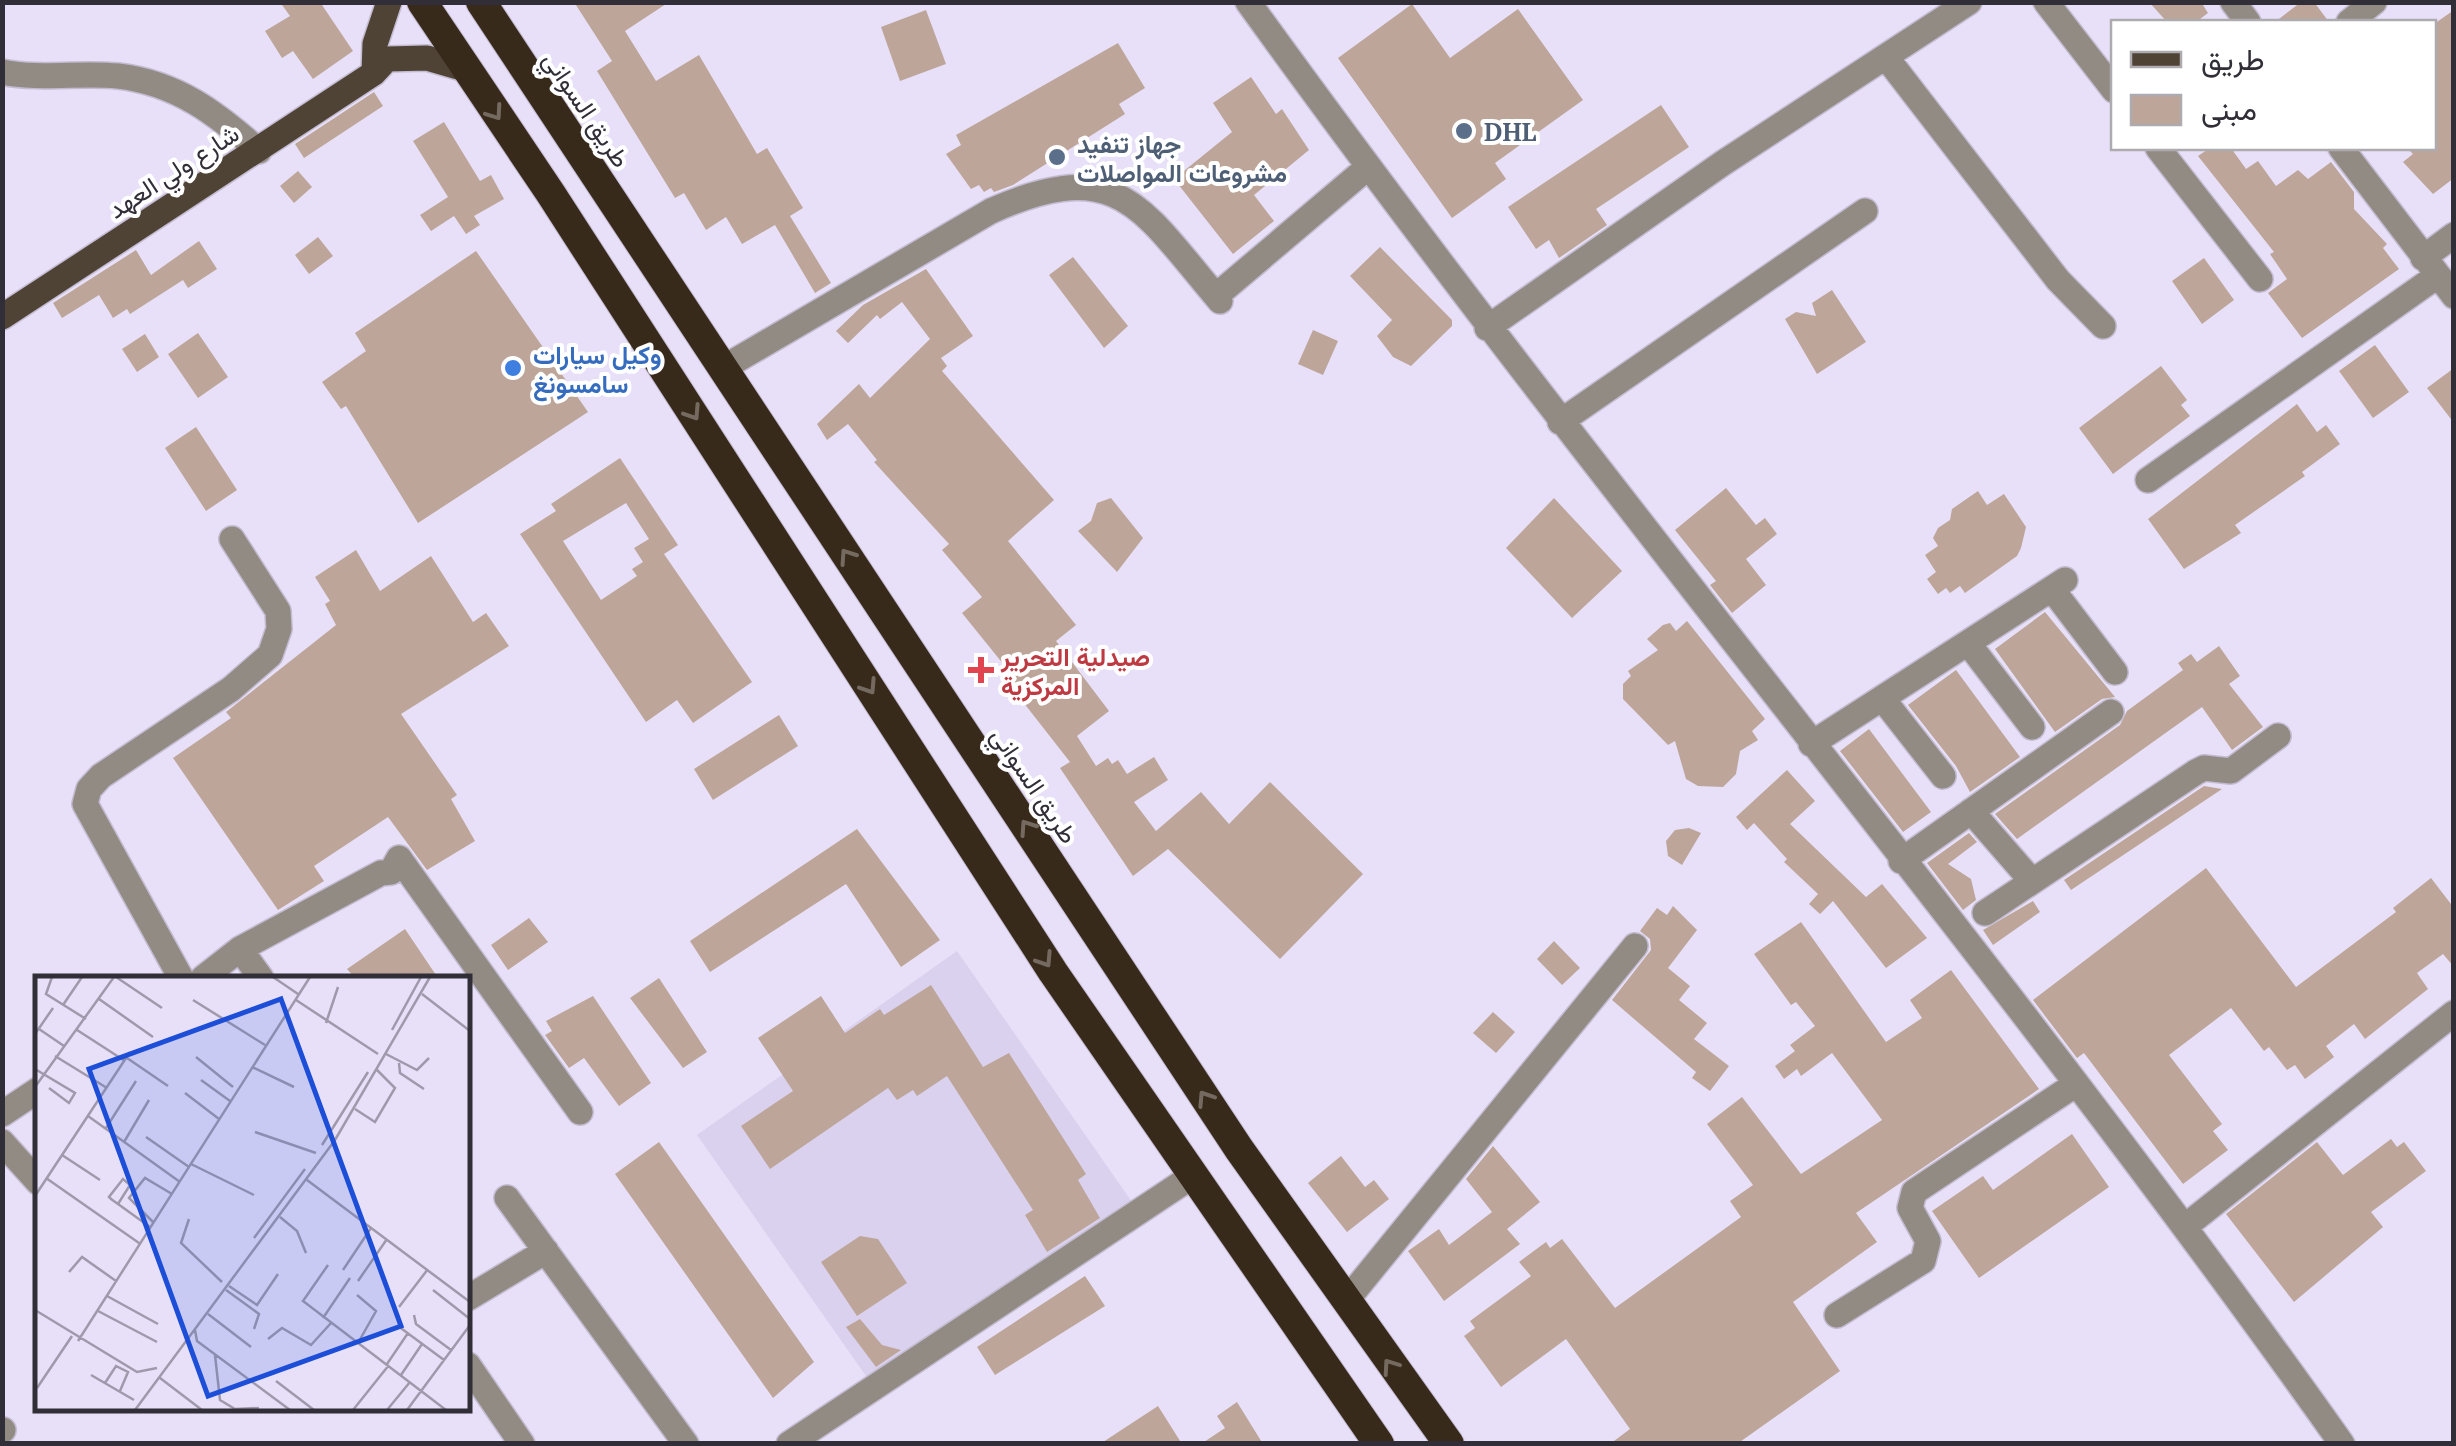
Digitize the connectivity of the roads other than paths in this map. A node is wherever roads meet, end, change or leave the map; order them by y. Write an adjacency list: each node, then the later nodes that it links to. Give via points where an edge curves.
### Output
1 (389, 2): 12 (main road)
2 (422, 2): 10 (highway)
3 (480, 2): 25 (highway, طريق السواني)
4 (1248, 2): 17 (street)
5 (1968, 2): 9 (street)
6 (2046, 2): 13 (street)
7 (2374, 2): 8 (street)
8 (2352, 20)
9 (1886, 57): 23 (street, via 2058,280); 24 (street)
10 (465, 69): 12 (main road, شارع ولي العهد, via 406,57 387,59); 52 (highway, one-way to 52)
11 (2, 72): 16 (street, via 119,76 164,87 210,107)
12 (374, 72): 16 (main road, شارع ولي العهد)
13 (2111, 86)
14 (2160, 150): 21 (street)
15 (2342, 150): 20 (street)
16 (259, 151): 22 (main road, شارع ولي العهد)
17 (1366, 168): 24 (street); 25 (street, via 1218,298 1139,206 1096,188 1046,191 991,211)
18 (1866, 210): 26 (street)
19 (2454, 234): 20 (street)
20 (2438, 276): 27 (street)
21 (2260, 279)
22 (2, 316)
23 (2103, 326)
24 (1487, 328): 26 (street)
25 (723, 368): 58 (highway, طريق السواني, one-way to 25, via 1239,1150)
26 (1560, 422): 35 (street)
27 (2148, 480)
28 (232, 538): 43 (street, via 278,611 270,655 101,776 85,804)
29 (1968, 643): 30 (street, via 2058,584); 31 (street); 33 (street)
30 (2115, 672)
31 (1882, 698): 35 (street); 36 (street)
32 (2110, 712): 37 (street)
33 (2032, 727)
34 (2278, 736): 39 (street, via 2231,770 2196,772)
35 (1811, 744): 38 (street)
36 (1943, 776)
37 (1972, 811): 38 (street); 39 (street)
38 (1902, 861): 47 (street)
39 (2031, 880): 40 (street)
40 (1985, 913)
41 (1635, 946): 58 (street)
42 (240, 949): 44 (street); 45 (street); 49 (street, via 390,872 399,858)
43 (181, 976)
44 (206, 976)
45 (260, 976)
46 (2454, 1013): 55 (street)
47 (2076, 1084): 55 (street); 59 (street, via 1914,1192 1910,1208 1928,1242 1923,1261)
48 (35, 1092): 50 (street)
49 (580, 1112)
50 (2, 1114)
51 (2, 1142): 53 (street)
52 (1191, 1177): 63 (street); 64 (highway)
53 (35, 1179)
54 (508, 1198): 56 (street)
55 (2187, 1225): 66 (street)
56 (546, 1251): 57 (street); 62 (street)
57 (470, 1297)
58 (1346, 1301): 65 (highway, طريق السواني, one-way to 58)
59 (1836, 1315)
60 (470, 1369): 61 (street)
61 (522, 1444)
62 (686, 1444)
63 (790, 1444)
64 (1379, 1444)
65 (1448, 1444)
66 (2342, 1444)

